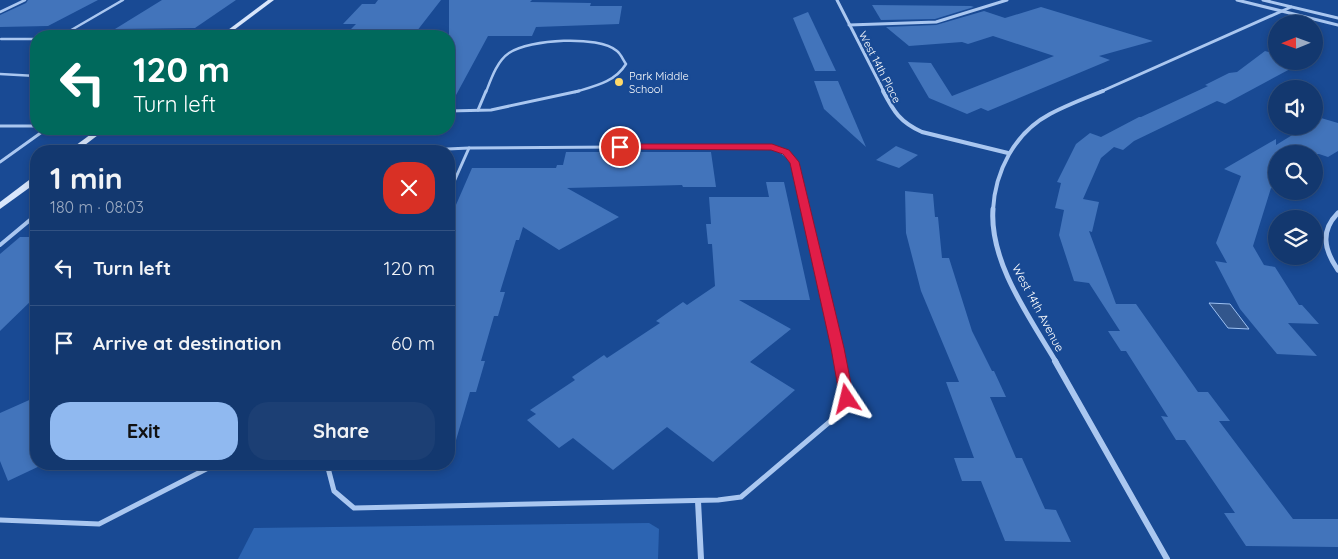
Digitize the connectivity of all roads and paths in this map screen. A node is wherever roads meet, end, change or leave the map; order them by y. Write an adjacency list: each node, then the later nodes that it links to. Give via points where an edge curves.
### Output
1 (25, 0): 10 (lane)
2 (124, 0): 14 (lane)
3 (271, 0): 15 (main road)
4 (837, 0): 12 (street, West 14th Place)
5 (1007, 0): 12 (street, via 936,22)
6 (1237, 0): 9 (street)
7 (1263, 0): 8 (street)
8 (1291, 7): 9 (street, West 14th Avenue); 11 (street)
9 (1282, 11): 13 (street); 29 (street, West 14th Avenue, via 1048,115 1022,135)
10 (0, 12)
11 (1338, 18)
12 (849, 25): 29 (street, West 14th Place, via 892,109 903,122 932,135)
13 (1338, 25)
14 (72, 30)
15 (231, 30)
16 (1, 39): 17 (lane)
17 (30, 39)
18 (0, 74): 19 (lane)
19 (30, 76)
20 (478, 110): 20 (lane, via 559,96 620,74 626,64 618,52 604,45 581,41 531,45 510,52 500,63); 21 (lane)
21 (455, 111)
22 (0, 126): 23 (lane)
23 (30, 126)
24 (38, 135): 30 (lane)
25 (94, 135): 26 (main road)
26 (80, 145)
27 (469, 148): 28 (lane); 31 (lane); 40 (lane, via 772,147 786,152 794,162 847,399 833,419 741,497)
28 (455, 149)
29 (1008, 154): 43 (street, West 14th Avenue, via 997,174 992,200 1000,255 1013,287)
30 (0, 162)
31 (455, 180)
32 (30, 183): 33 (main road)
33 (2, 203)
34 (1338, 213): 37 (street, via 1327,224 1324,234 1325,247)
35 (30, 220): 36 (lane)
36 (0, 245)
37 (1338, 270)
38 (205, 470): 41 (lane, via 99,524)
39 (329, 470): 40 (lane, via 334,490 354,508)
40 (698, 501): 42 (street)
41 (0, 520)
42 (701, 559)
43 (1167, 559)

